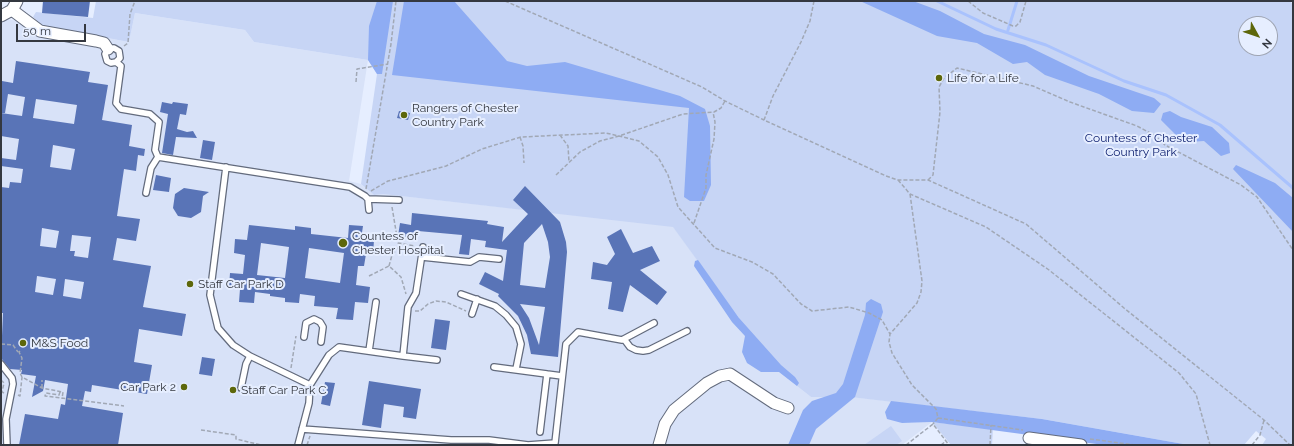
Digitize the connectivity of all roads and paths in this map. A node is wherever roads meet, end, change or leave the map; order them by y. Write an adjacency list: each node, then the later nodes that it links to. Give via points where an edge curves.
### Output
1 (135, 1): 9 (path, via 130,14 128,43)
2 (396, 1): 11 (path)
3 (505, 1): 13 (path, via 702,87)
4 (814, 1): 15 (path, via 810,21)
5 (968, 1): 6 (path, via 983,13 1016,26 1020,22)
6 (1026, 1)
7 (15, 6): 8 (street); 9 (street, via 40,31 104,43)
8 (1, 16)
9 (114, 50): 10 (lane, via 120,58); 10 (lane, via 105,54 111,63)
10 (116, 62): 19 (lane, via 121,66 116,103 121,109 150,114 159,122 155,150)
11 (388, 64): 12 (path, via 357,69); 28 (path)
12 (356, 82)
13 (725, 102): 14 (path, via 719,110); 15 (path)
14 (712, 112): 17 (path, via 683,114); 32 (path, via 715,122 714,139 706,175 706,188)
15 (764, 120): 24 (path)
16 (560, 134): 17 (path, via 606,133); 18 (path); 20 (path, via 568,146)
17 (619, 136): 20 (path, via 590,146); 32 (path, via 639,142 658,157 668,175 678,208)
18 (520, 137): 21 (path); 28 (path, via 482,149 446,166 388,181)
19 (158, 157): 22 (lane); 26 (lane, via 151,168)
20 (569, 162): 23 (path)
21 (524, 163)
22 (226, 167): 28 (lane, via 350,187); 52 (lane, via 210,295 218,328 233,345)
23 (556, 175)
24 (898, 180): 25 (path); 27 (path)
25 (928, 180): 35 (path, via 933,175 940,112 939,87 944,78 957,68 1033,86 1154,135 1165,145 1241,185 1257,197); 69 (path, via 1026,224 1124,308)
26 (146, 193)
27 (910, 194): 45 (path, via 922,281 921,292 917,303); 88 (path, via 986,227 1049,270 1179,373 1196,394)
28 (366, 198): 29 (lane); 31 (lane)
29 (392, 199): 30 (lane); 33 (path, via 396,237)
30 (399, 200)
31 (369, 210)
32 (694, 224): 45 (path, via 716,248 752,262 773,274 801,304 812,310 849,307 869,313 882,320)
33 (401, 244): 34 (path); 38 (path, via 392,255)
34 (423, 247): 36 (lane)
35 (1293, 250)
36 (422, 258): 37 (lane, via 470,262 479,257); 53 (lane, via 416,293 408,307)
37 (499, 259)
38 (389, 266)
39 (461, 294): 40 (lane)
40 (477, 299): 42 (lane); 57 (lane, via 495,306 516,327 521,344)
41 (376, 302): 51 (lane)
42 (472, 314)
43 (654, 323): 48 (lane)
44 (687, 331): 48 (lane, via 643,351 636,350)
45 (890, 334): 71 (path, via 892,353 912,385 936,409 938,418)
46 (296, 336): 58 (path)
47 (304, 338): 49 (lane, via 306,323 314,319 322,324)
48 (624, 339): 60 (lane, via 578,332 566,344)
49 (321, 342)
50 (1, 344): 63 (path, via 13,346 19,352 22,358 22,377)
51 (369, 351): 53 (lane); 62 (lane, via 339,347 329,355)
52 (250, 356): 58 (lane); 64 (lane)
53 (403, 356): 54 (lane)
54 (437, 360)
55 (1, 364): 70 (lane, via 12,378 13,384)
56 (494, 367): 57 (lane)
57 (516, 369): 59 (lane)
58 (290, 374): 62 (lane)
59 (546, 374): 60 (lane); 75 (lane)
60 (562, 376): 73 (lane, via 555,443 528,445 489,440 451,440)
61 (42, 380): 63 (path)
62 (310, 385): 73 (lane, via 309,403)
63 (42, 388): 65 (path)
64 (241, 388)
65 (60, 392): 66 (path, via 63,392); 66 (path, via 59,395 46,393 45,396)
66 (62, 399): 67 (path)
67 (124, 406)
68 (788, 408): 81 (street, via 774,403 730,374 720,376 707,382 674,410 665,424)
69 (1264, 420): 89 (path, via 1260,435); 90 (path)
70 (3, 423): 78 (lane)
71 (933, 424): 77 (path); 82 (path)
72 (992, 425): 85 (path)
73 (302, 429): 80 (lane)
74 (201, 430): 79 (path, via 236,435 236,440)
75 (540, 432)
76 (1029, 438): 86 (street)
77 (946, 441): 83 (path); 84 (path)
78 (7, 445)
79 (261, 445)
80 (298, 445)
81 (659, 445)
82 (906, 445)
83 (941, 445)
84 (948, 445)
85 (990, 445)
86 (1078, 445): 87 (street)
87 (1081, 445)
88 (1210, 445)
89 (1252, 445)
90 (1290, 445)

